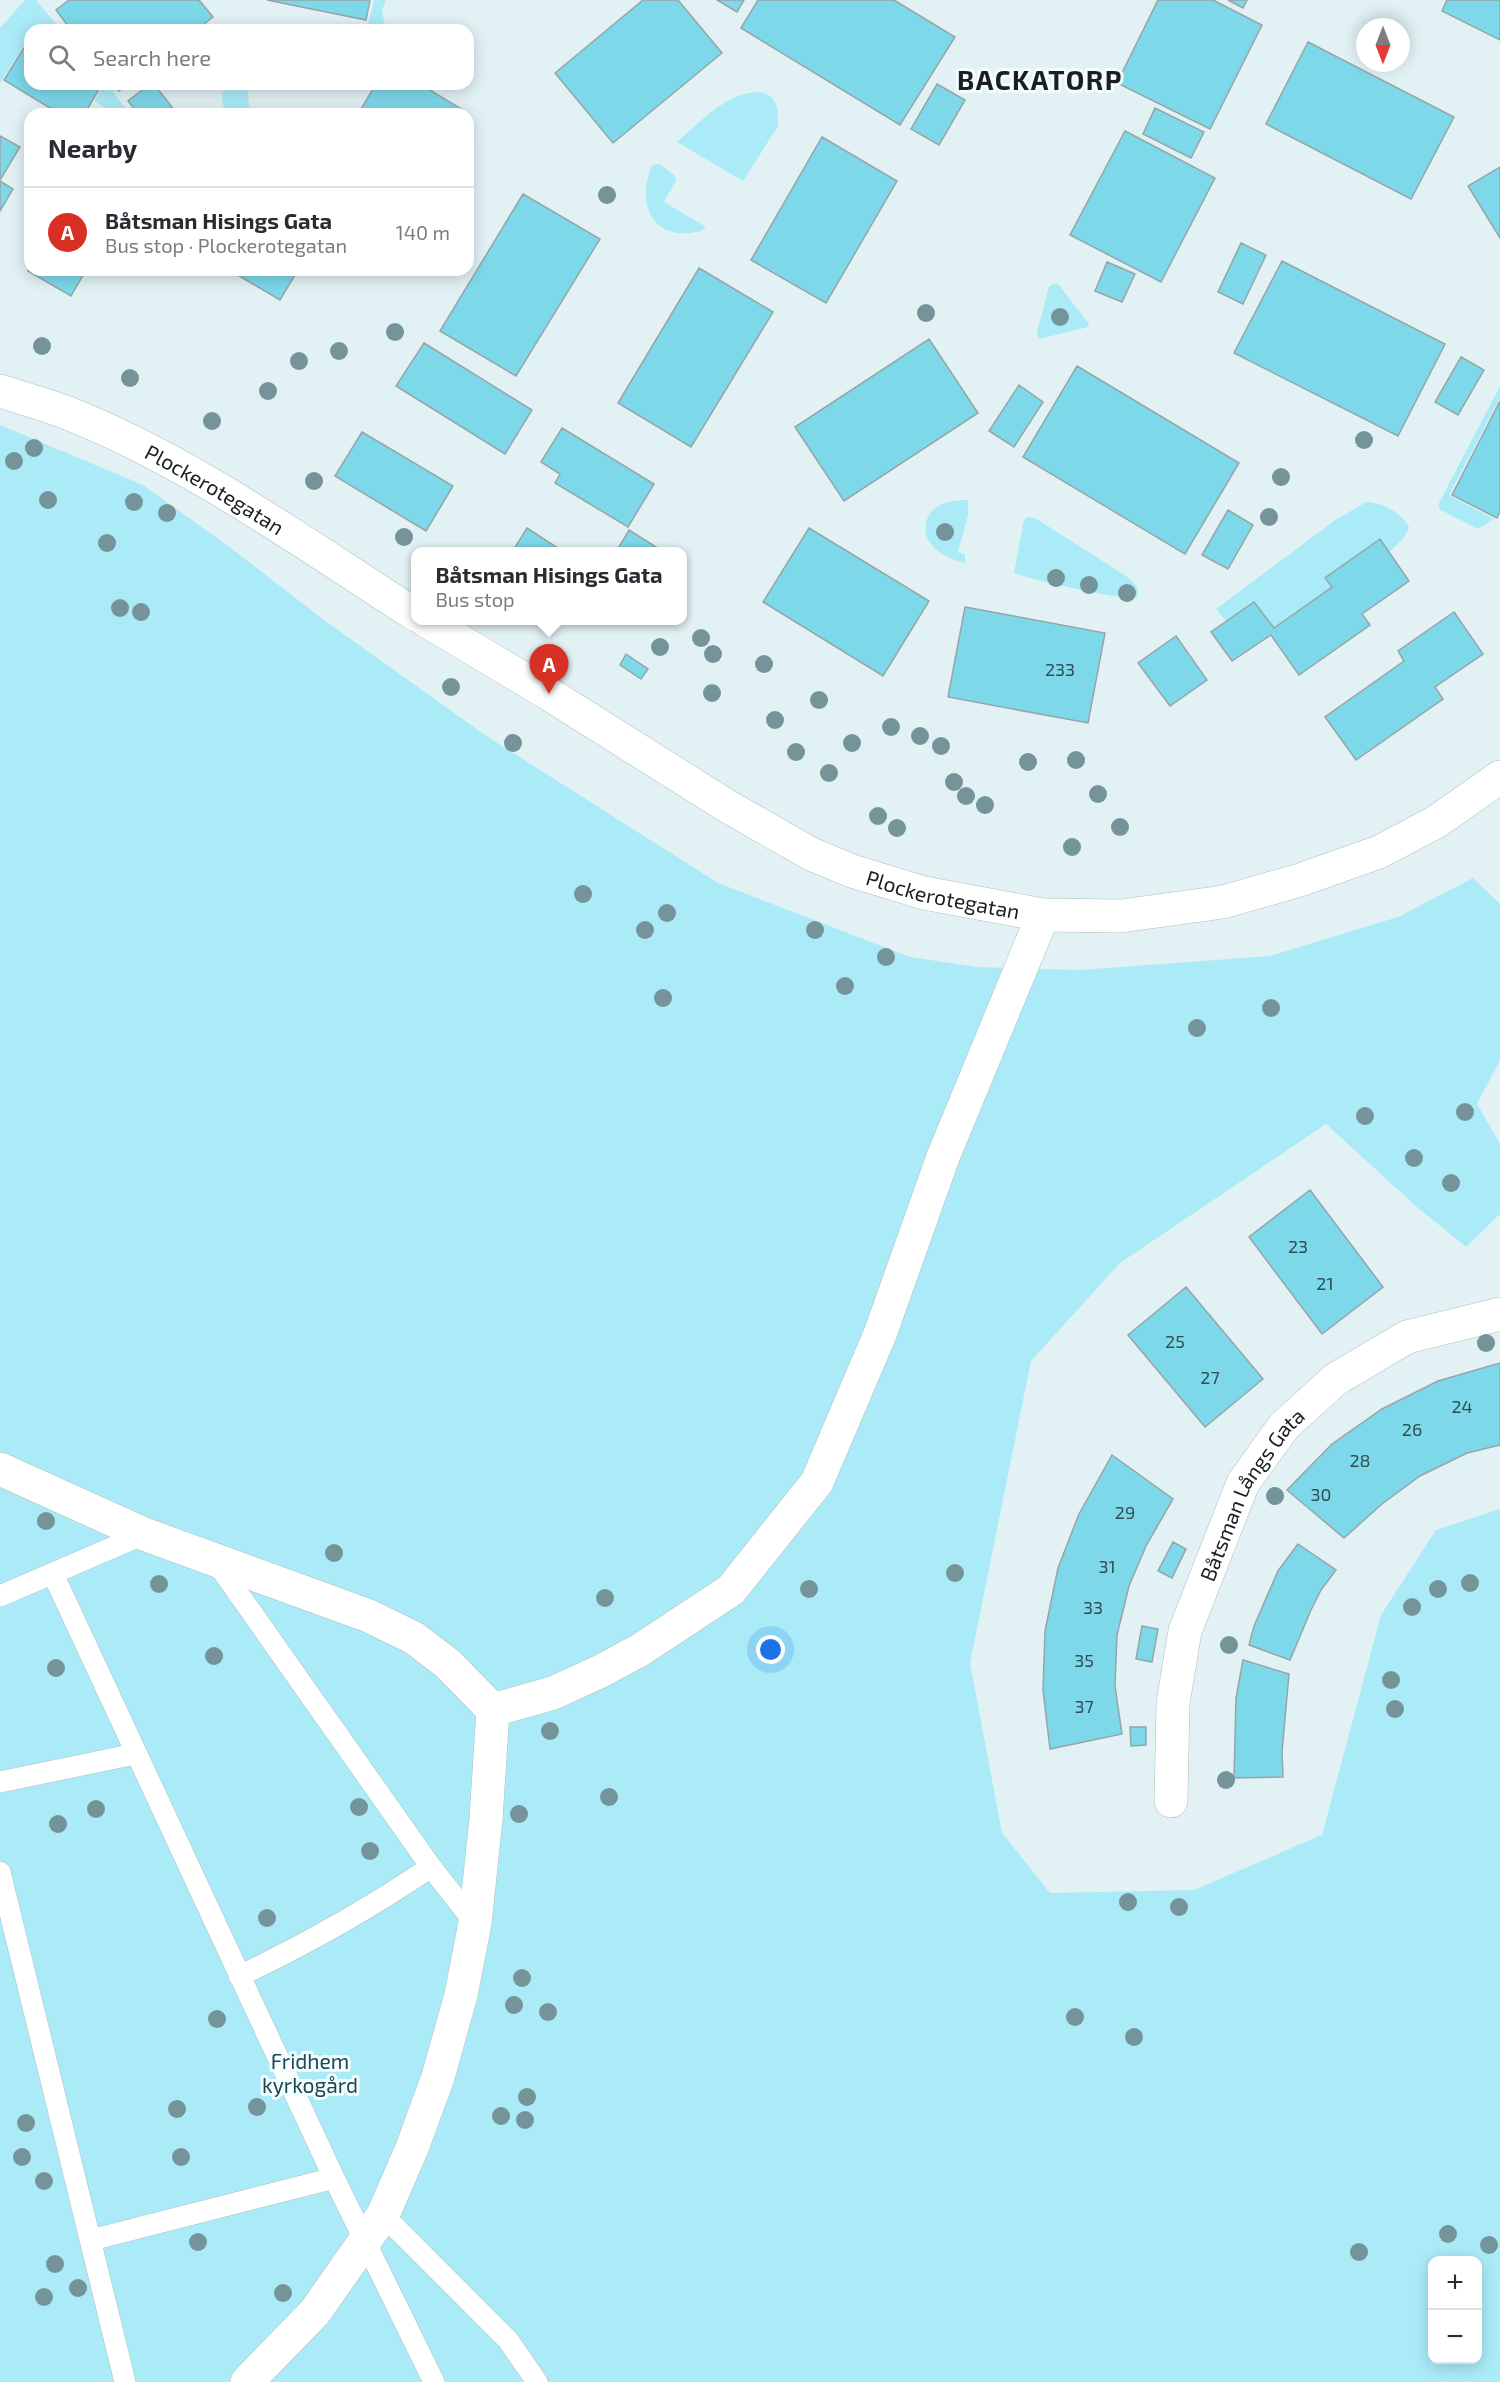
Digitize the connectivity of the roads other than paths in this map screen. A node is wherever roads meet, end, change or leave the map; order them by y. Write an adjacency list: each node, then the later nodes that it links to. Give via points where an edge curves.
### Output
1 (0, 391): 2 (street, Plockerotegatan, via 64,412 170,463)
2 (411, 612)
3 (432, 625): 5 (street, Plockerotegatan, via 811,854 924,893)
4 (1500, 777): 5 (street, Plockerotegatan, via 1436,822 1379,852 1300,880 1223,902 1121,916)
5 (1043, 915): 12 (street, via 943,1157 880,1334 817,1482 731,1590 649,1645 601,1671 553,1693)
6 (1500, 1314): 15 (street, Båtsman Långs Gata, via 1407,1337 1336,1379 1284,1426 1243,1482 1185,1631 1173,1703)
7 (0, 1469): 8 (street)
8 (144, 1534): 9 (street); 10 (lane)
9 (214, 1559): 12 (street, via 369,1616 414,1638 448,1664); 16 (lane)
10 (53, 1574): 11 (lane); 13 (lane)
11 (0, 1596)
12 (493, 1710): 18 (street)
13 (135, 1754): 14 (lane); 20 (lane)
14 (0, 1782)
15 (1171, 1801)
16 (431, 1868): 18 (lane); 20 (lane)
17 (0, 1872): 19 (lane)
18 (475, 1923): 22 (street, via 461,1995 438,2077)
19 (7, 1925): 23 (lane)
20 (238, 1976): 21 (lane)
21 (334, 2178): 23 (lane); 24 (lane)
22 (383, 2215): 24 (street); 28 (lane, via 508,2340)
23 (91, 2240): 25 (lane)
24 (364, 2242): 26 (street, via 315,2312); 27 (lane)
25 (125, 2382)
26 (247, 2382)
27 (434, 2382)
28 (537, 2382)

